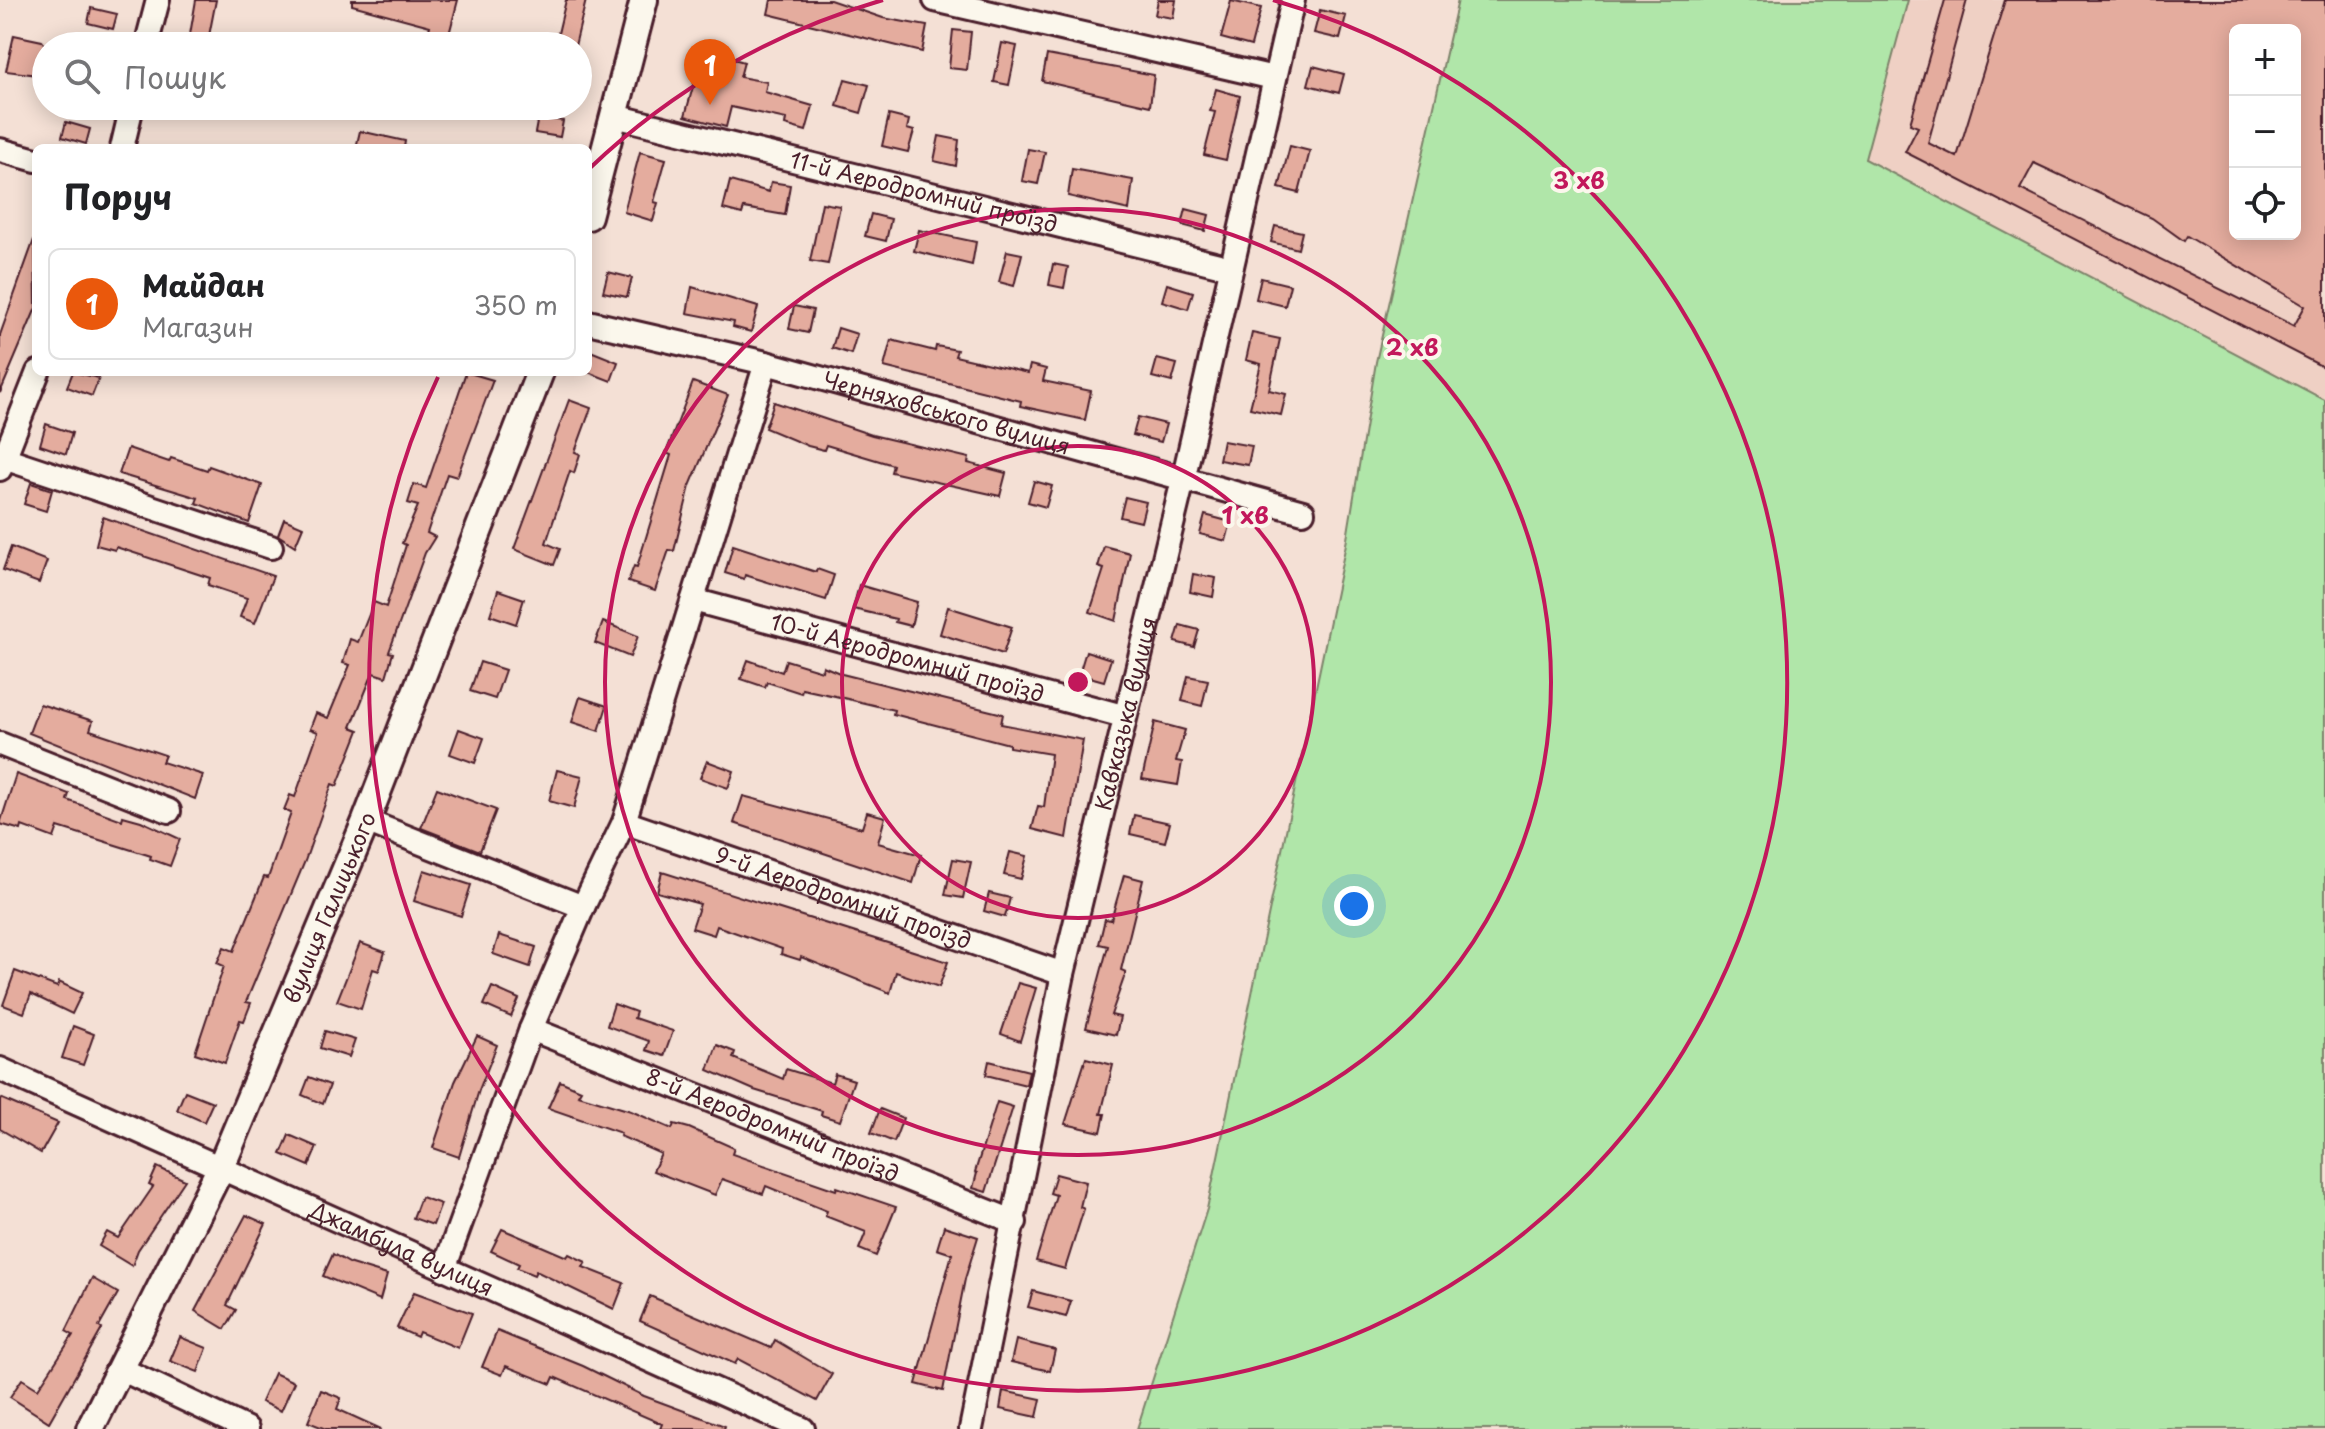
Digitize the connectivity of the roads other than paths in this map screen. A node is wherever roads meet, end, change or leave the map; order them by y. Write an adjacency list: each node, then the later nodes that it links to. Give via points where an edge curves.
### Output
1 (158, 0): 5 (street)
2 (644, 0): 7 (street)
3 (935, 0): 6 (street)
4 (1293, 0): 6 (street, Кавказька вулиця)
5 (150, 32)
6 (1274, 78): 13 (street, Кавказька вулиця)
7 (615, 116): 12 (street); 13 (street, 11-й Аеродромний проїзд)
8 (129, 120): 9 (street)
9 (123, 144)
10 (0, 150): 11 (street)
11 (32, 159)
12 (592, 201)
13 (1231, 268): 19 (street, Кавказька вулиця)
14 (592, 323): 15 (street, Черняховського вулиця)
15 (766, 363): 19 (street, Черняховського вулиця); 22 (street)
16 (36, 376): 18 (street)
17 (538, 376): 26 (street, вулиця Галицького)
18 (2, 464): 21 (street)
19 (1183, 480): 20 (street, Черняховського вулиця); 23 (street, Кавказька вулиця)
20 (1303, 512)
21 (271, 547)
22 (693, 600): 23 (street, 10-й Аеродромний проїзд); 27 (street)
23 (1123, 716): 29 (street, Кавказька вулиця)
24 (0, 744): 25 (street)
25 (169, 811)
26 (366, 821): 28 (street); 32 (street, вулиця Галицького)
27 (624, 822): 28 (street); 29 (street, 9-й Аеродромний проїзд)
28 (583, 907): 30 (street)
29 (1063, 974): 33 (street, Кавказька вулиця)
30 (531, 1029): 33 (street, 8-й Аеродромний проїзд); 34 (street)
31 (0, 1069): 32 (street, Джамбула вулиця)
32 (221, 1167): 34 (street, Джамбула вулиця); 35 (street, вулиця Галицького)
33 (1015, 1222): 39 (street, Кавказька вулиця)
34 (444, 1269): 38 (street, Джамбула вулиця)
35 (121, 1369): 36 (street, вулиця Галицького); 37 (street)
36 (90, 1429)
37 (247, 1429)
38 (803, 1429)
39 (971, 1429)

